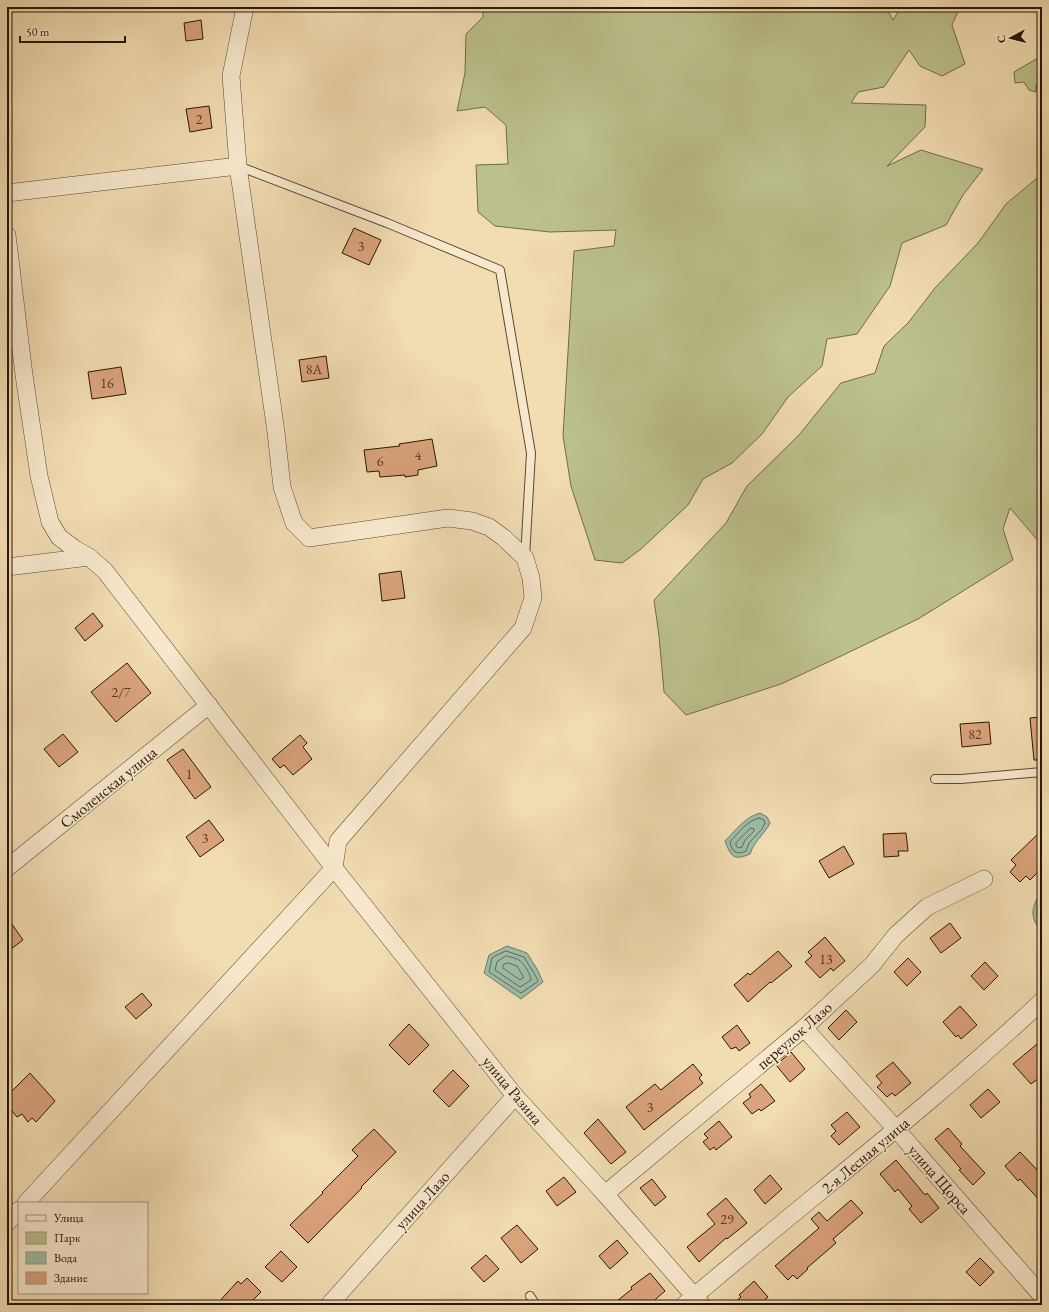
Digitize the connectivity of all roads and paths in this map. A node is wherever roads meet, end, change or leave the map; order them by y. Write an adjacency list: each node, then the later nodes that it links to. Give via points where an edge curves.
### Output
1 (245, 7): 2 (street, via 231,76)
2 (238, 166): 3 (street); 6 (lane, via 500,270 531,453); 6 (street, via 282,487 294,523 309,538 448,518 472,521 489,527)
3 (7, 193)
4 (7, 235): 5 (street, улица Разина, via 39,476 50,522 59,537)
5 (88, 557): 7 (street); 8 (street, улица Разина, via 105,571)
6 (525, 558): 12 (street, via 533,598 523,628 338,841)
7 (7, 567)
8 (208, 705): 11 (street, Смоленская улица); 12 (street, улица Разина)
9 (1042, 772): 10 (lane)
10 (935, 779)
11 (7, 868)
12 (334, 868): 16 (street, улица Разина); 19 (street)
13 (984, 879): 15 (street, переулок Лазо, via 927,907 896,935 872,965)
14 (1042, 1001): 17 (street, 2-я Лесная улица)
15 (804, 1028): 17 (street, улица Щорса); 18 (street, переулок Лазо)
16 (515, 1096): 18 (street, улица Разина); 25 (street, улица Лазо)
17 (896, 1129): 23 (street, улица Щорса); 24 (street, 2-я Лесная улица)
18 (604, 1194): 24 (street, улица Разина)
19 (27, 1202)
20 (18, 1211): 21 (street)
21 (7, 1223)
22 (530, 1296): 26 (lane)
23 (1042, 1296)
24 (693, 1302)
25 (329, 1305)
26 (536, 1305)

